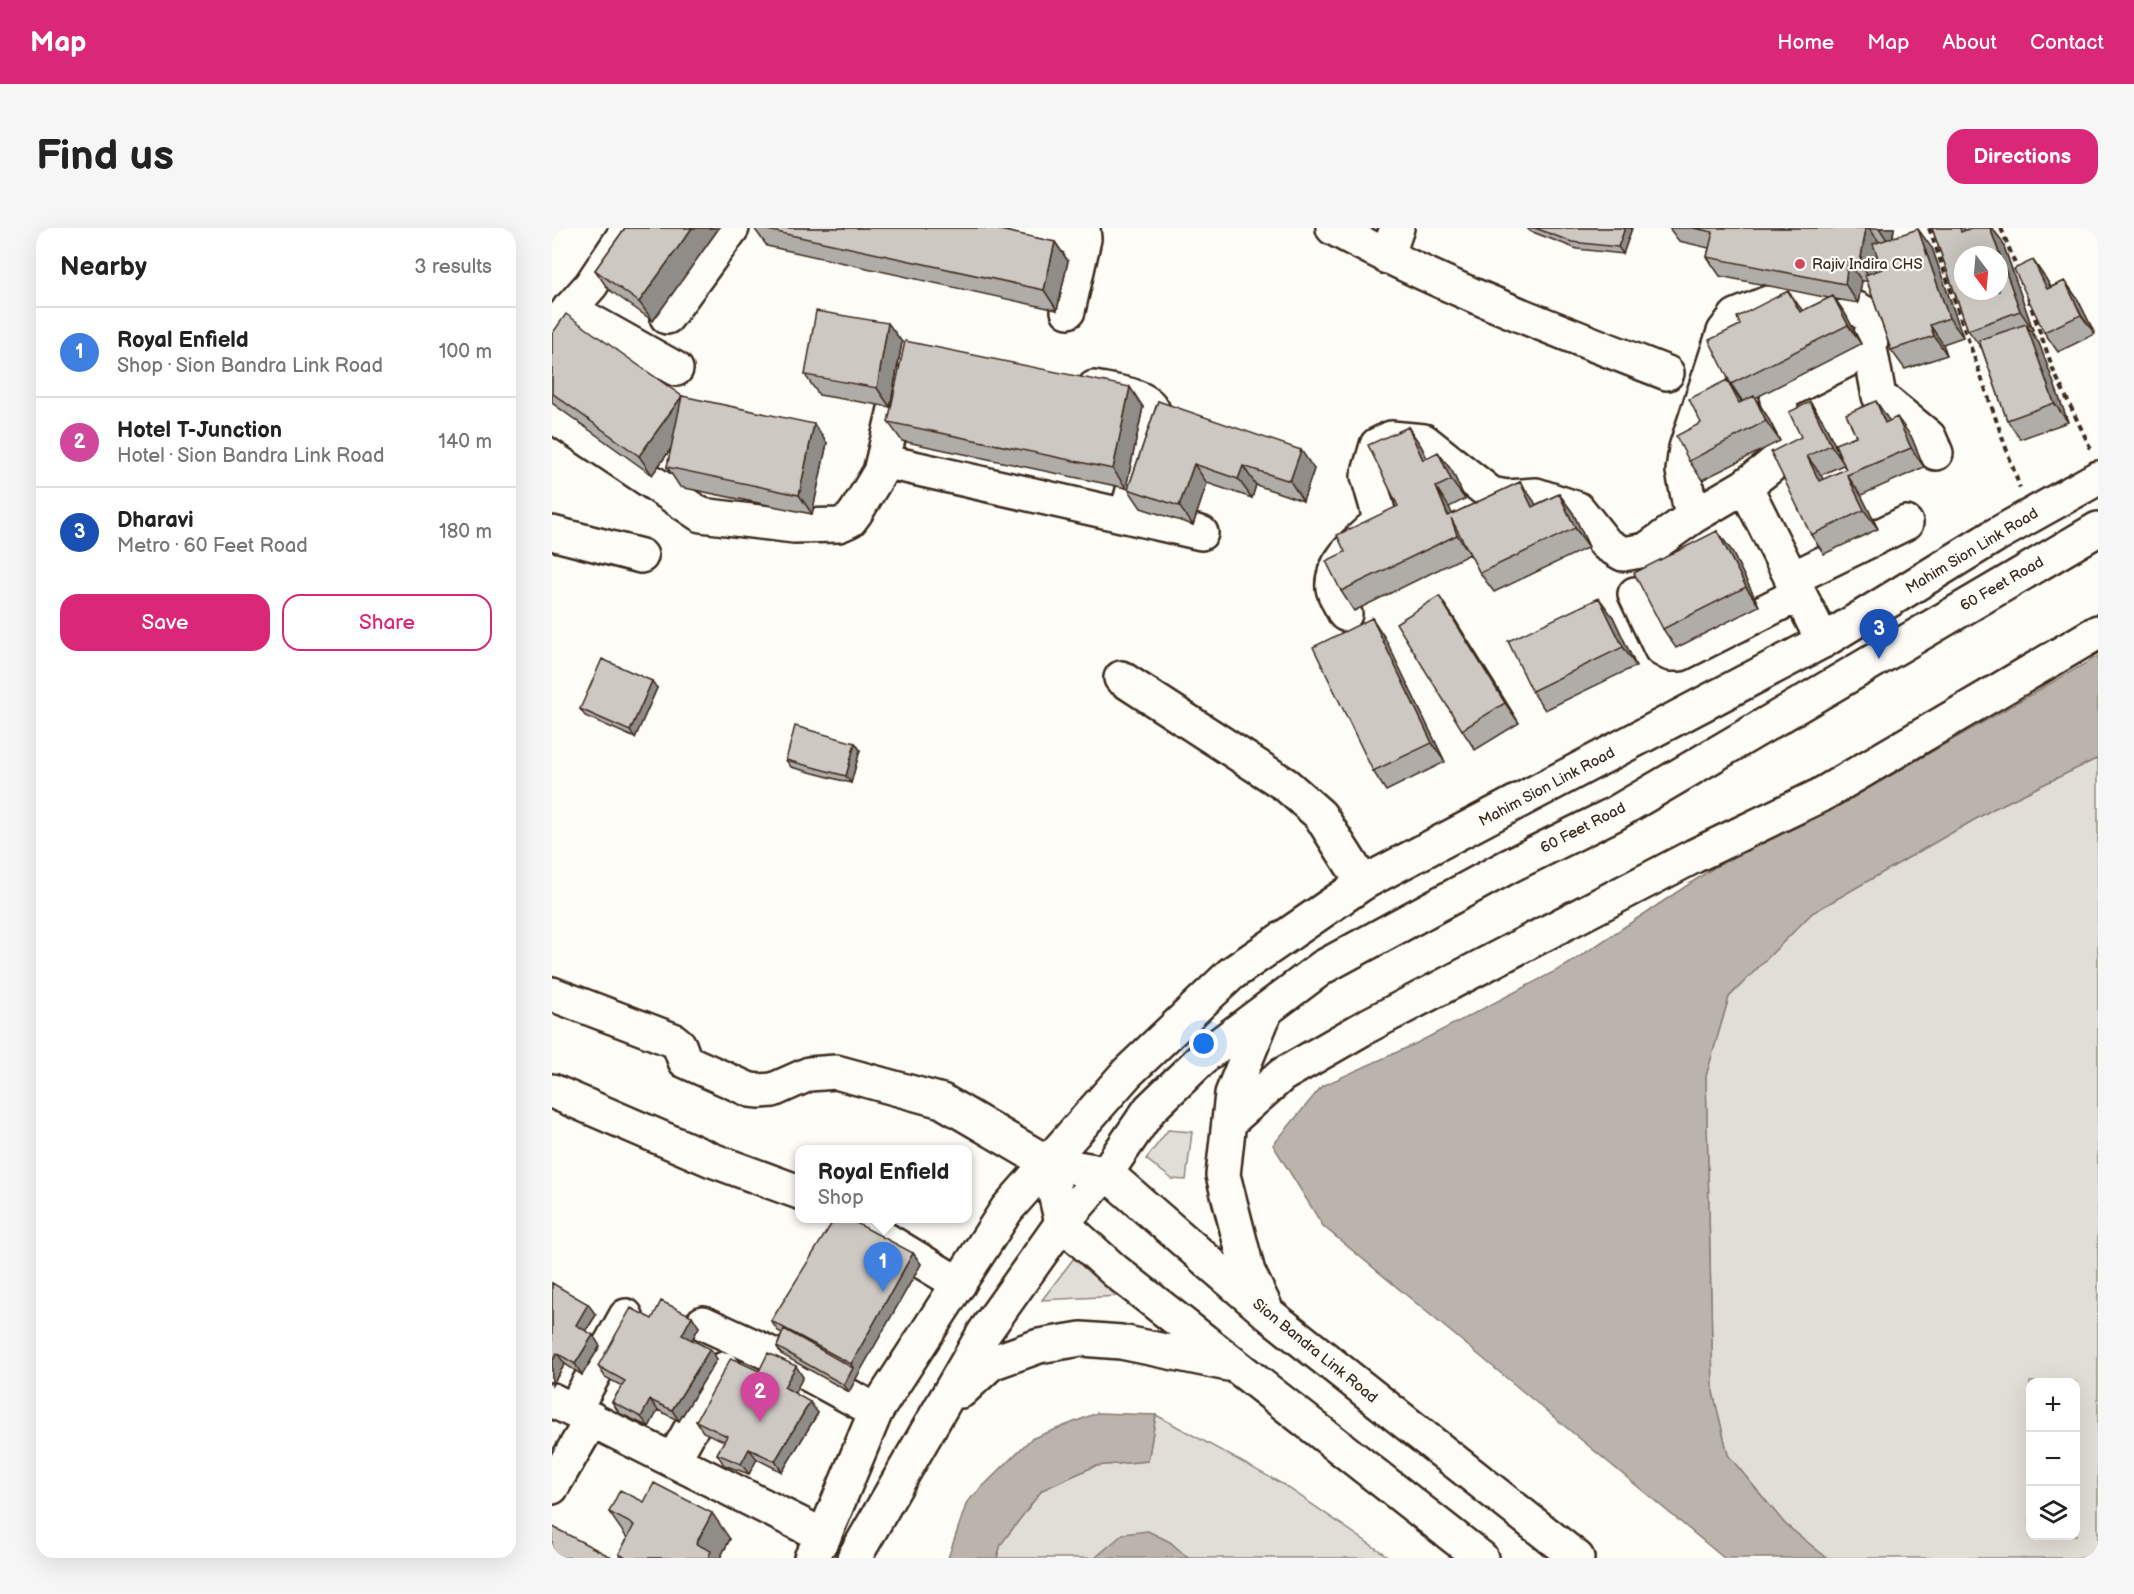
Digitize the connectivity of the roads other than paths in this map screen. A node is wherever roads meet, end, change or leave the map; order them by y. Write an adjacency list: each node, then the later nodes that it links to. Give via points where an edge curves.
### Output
1 (629, 228): 9 (street, via 591,285)
2 (732, 228): 8 (street)
3 (1025, 228): 5 (street)
4 (1334, 228): 6 (street)
5 (1084, 233): 7 (street)
6 (1392, 242): 13 (street, via 1548,327)
7 (1068, 311)
8 (667, 317)
9 (561, 319): 12 (street)
10 (1870, 348): 16 (street, via 1879,396 1929,437); 19 (street, via 1781,394 1777,400 1790,431 1790,444); 20 (street, via 1873,318 1857,309 1767,303 1736,316 1724,332 1686,448 1683,471 1692,517)
11 (911, 353): 17 (street)
12 (676, 369)
13 (1666, 373)
14 (1064, 380): 21 (street, via 1144,400 1153,409)
15 (552, 415): 17 (street, via 693,510 710,517 794,526 839,525 856,512)
16 (1936, 453)
17 (883, 461): 21 (street)
18 (2096, 465): 31 (street, Mahim Sion Link Road, via 2030,516)
19 (1745, 486): 20 (street); 27 (street)
20 (1695, 515): 29 (street, via 1646,550 1623,554 1606,544 1578,509 1536,495 1491,494 1424,441 1391,438 1377,445 1368,476 1378,523 1345,553 1336,574 1333,588)
21 (1126, 516): 25 (street)
22 (1906, 523): 27 (street)
23 (2098, 529): 35 (street, 60 Feet Road, via 1612,815 1323,967)
24 (552, 533): 26 (street)
25 (1201, 533)
26 (641, 556)
27 (1795, 586): 28 (street, via 1680,654 1661,649); 31 (street)
28 (1635, 594)
29 (1346, 614)
30 (2098, 632): 37 (street, via 1821,795 1694,856 1369,1025 1291,1069)
31 (1823, 641): 33 (street, Mahim Sion Link Road)
32 (1121, 678): 33 (street, via 1286,784 1320,815)
33 (1363, 884): 38 (street, Mahim Sion Link Road, via 1231,974 1127,1072)
34 (552, 994): 38 (street, via 673,1040 686,1061 750,1090 773,1089 809,1074 836,1072 942,1101)
35 (1267, 1008): 37 (street, via 1232,1094); 39 (street, 60 Feet Road, via 1207,1054 1150,1109)
36 (552, 1091): 40 (street, via 712,1160)
37 (1229, 1122): 45 (street, via 1223,1174 1248,1272)
38 (1048, 1163): 39 (street); 42 (street); 43 (street, via 1007,1209)
39 (1106, 1173): 42 (street, 60 Feet Road); 45 (street, Sion Bandra Link Road)
40 (795, 1191)
41 (858, 1223): 43 (street)
42 (1062, 1223): 47 (street, via 1115,1271); 51 (street, 60 Feet Road, via 984,1333)
43 (959, 1284): 50 (street)
44 (626, 1316): 49 (street)
45 (1271, 1316): 57 (street, Sion Bandra Link Road)
46 (703, 1323): 50 (street)
47 (1236, 1366): 51 (street, via 1121,1341 1050,1344 991,1363); 56 (street)
48 (724, 1369): 52 (street)
49 (572, 1409): 52 (street); 53 (street)
50 (876, 1411): 54 (street)
51 (940, 1411): 55 (street)
52 (674, 1459): 54 (street)
53 (552, 1487)
54 (817, 1547)
55 (854, 1558)
56 (1481, 1558)
57 (1577, 1558)

